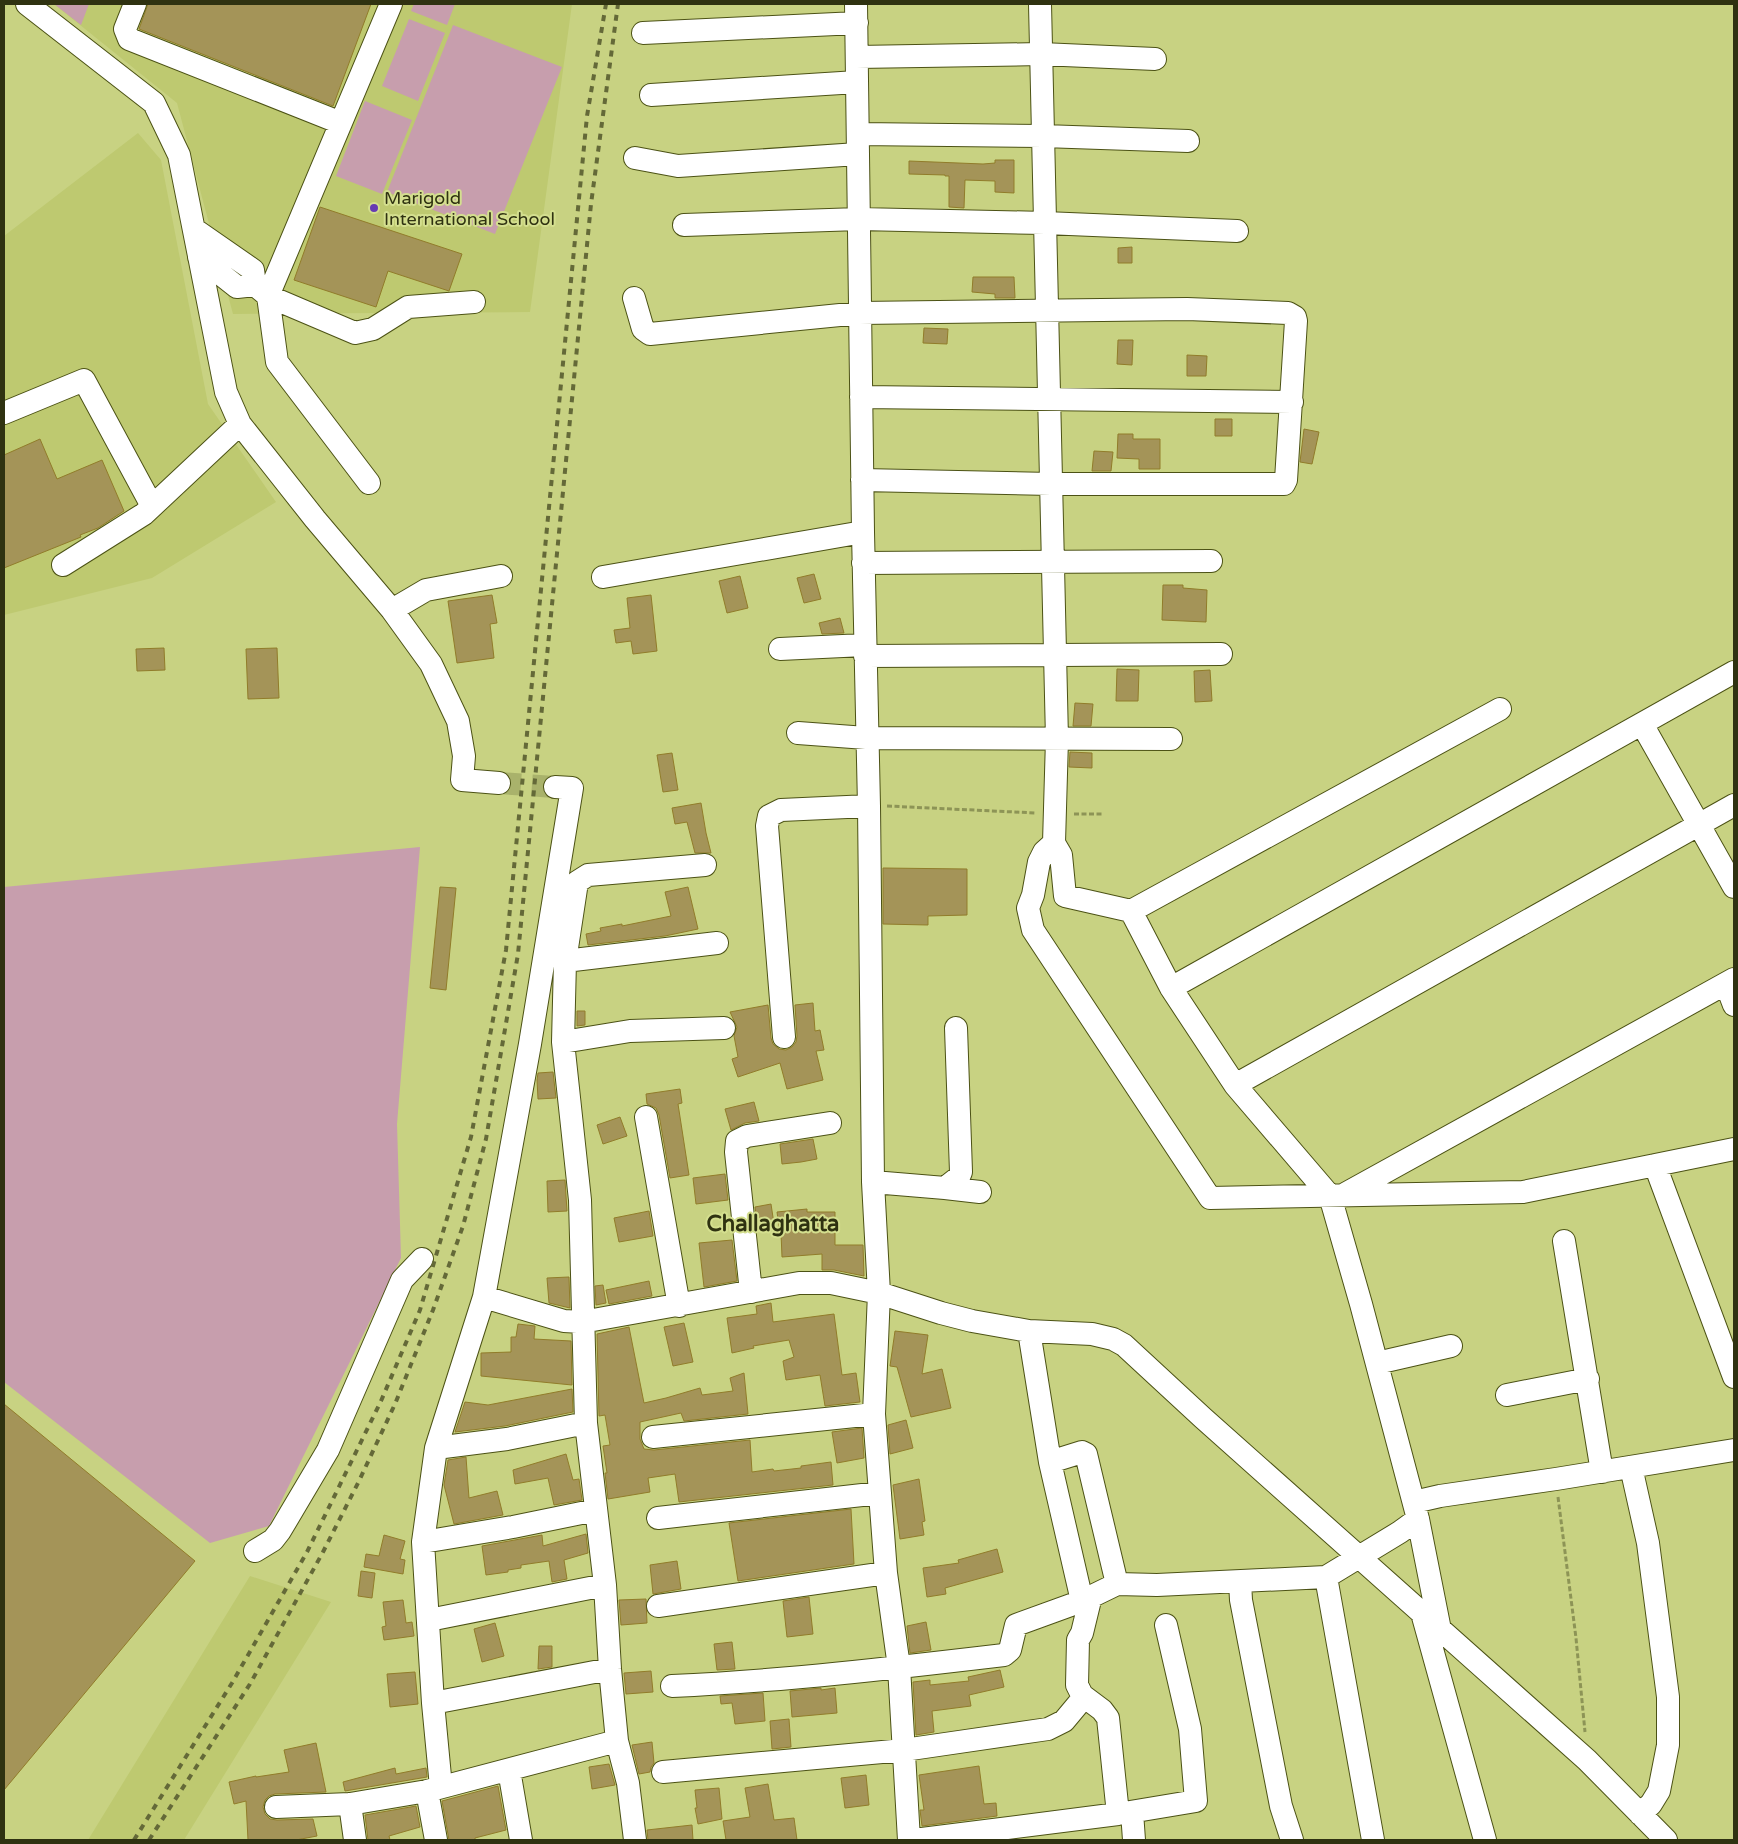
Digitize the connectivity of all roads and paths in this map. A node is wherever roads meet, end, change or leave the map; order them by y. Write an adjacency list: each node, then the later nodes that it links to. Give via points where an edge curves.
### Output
1 (27, 4): 20 (street, via 154,103 179,155)
2 (135, 4): 12 (street, via 125,29 128,39)
3 (391, 4): 12 (street)
4 (1040, 4): 7 (street)
5 (856, 13): 6 (street); 8 (street)
6 (643, 33)
7 (1041, 54): 8 (street); 9 (street); 13 (street)
8 (857, 56): 10 (street)
9 (1155, 58)
10 (857, 82): 11 (street); 15 (street)
11 (651, 95)
12 (341, 124): 23 (street)
13 (1043, 136): 14 (street); 15 (street); 18 (street)
14 (1188, 141)
15 (858, 144): 16 (street, via 678,166); 17 (street)
16 (635, 158)
17 (859, 219): 18 (street); 19 (street); 27 (street)
18 (1045, 223): 21 (street); 26 (street)
19 (684, 225)
20 (194, 229): 22 (street); 23 (street, via 253,270)
21 (1237, 231)
22 (199, 257): 23 (street, via 238,287); 32 (street, via 226,392)
23 (262, 290): 25 (street, via 355,333 373,329 408,307); 34 (street, via 277,362)
24 (634, 298): 27 (street, via 643,329 650,334)
25 (474, 302)
26 (1047, 311): 27 (street); 29 (street); 30 (street, via 1187,309 1288,313 1296,321)
27 (860, 313): 28 (street)
28 (861, 397): 29 (street); 33 (street)
29 (1049, 398): 30 (street); 35 (street)
30 (1292, 402): 35 (street, via 1284,484)
31 (4, 413): 36 (street, via 84,380)
32 (240, 424): 36 (street); 44 (street)
33 (862, 480): 35 (street); 37 (street)
34 (369, 483)
35 (1051, 484): 38 (street)
36 (152, 506): 41 (street)
37 (863, 532): 40 (street); 43 (street)
38 (1053, 562): 39 (street); 40 (street); 48 (street)
39 (1211, 562)
40 (863, 563): 46 (street)
41 (63, 565)
42 (500, 576): 44 (street, via 426,590)
43 (603, 576)
44 (392, 610): 56 (street, via 431,664 458,721 464,756 462,780)
45 (780, 649): 46 (street)
46 (865, 650): 48 (street); 53 (street)
47 (1221, 654): 48 (street)
48 (1055, 655): 54 (street)
49 (1734, 672): 51 (street)
50 (1500, 709): 68 (street)
51 (1642, 724): 62 (street); 72 (street)
52 (798, 734): 53 (street)
53 (866, 738): 54 (street); 59 (street)
54 (1057, 738): 55 (street); 60 (street)
55 (1171, 739)
56 (499, 783)
57 (555, 787): 91 (street, via 572,788)
58 (1734, 805): 62 (street)
59 (869, 806): 60 (path); 76 (street, via 781,810 768,816); 83 (street)
60 (1055, 814): 61 (path); 63 (street)
61 (1104, 814)
62 (1699, 825): 65 (street); 78 (street)
63 (1054, 843): 66 (street, via 1039,862); 67 (street, via 1061,854)
64 (705, 865): 70 (street, via 588,875 577,882)
65 (1734, 887)
66 (1033, 895): 67 (street); 86 (street, via 1028,908 1032,930 1210,1198)
67 (1065, 896): 68 (street)
68 (1131, 912): 72 (street)
69 (717, 943): 70 (street)
70 (565, 961): 77 (street)
71 (1730, 981): 73 (street); 86 (street)
72 (1171, 988): 78 (street)
73 (1734, 1005)
74 (724, 1028): 77 (street, via 630,1031)
75 (956, 1028): 84 (street, via 961,1172)
76 (784, 1037)
77 (563, 1042): 93 (street, via 580,1200)
78 (1235, 1085): 86 (street)
79 (646, 1117): 92 (street)
80 (830, 1124): 89 (street, via 747,1136 737,1141)
81 (1734, 1149): 82 (street)
82 (1655, 1165): 86 (street, via 1523,1192); 97 (street)
83 (874, 1182): 84 (street); 90 (street)
84 (945, 1188): 85 (street)
85 (980, 1192)
86 (1336, 1196): 96 (street)
87 (1564, 1240): 98 (street)
88 (422, 1259): 114 (street, via 402,1280 393,1298 323,1459 280,1531)
89 (751, 1292): 90 (street, via 799,1283 831,1283); 92 (street)
90 (879, 1293): 94 (street, via 955,1317); 100 (street)
91 (484, 1297): 93 (street, via 564,1321); 103 (street)
92 (679, 1306): 93 (street)
93 (582, 1322): 101 (street)
94 (1029, 1331): 105 (street); 115 (street, via 1092,1334 1124,1345)
95 (1451, 1346): 96 (street)
96 (1377, 1363): 111 (street)
97 (1734, 1377)
98 (1588, 1379): 99 (street); 107 (street)
99 (1508, 1395)
100 (874, 1414): 102 (street); 109 (street)
101 (586, 1423): 103 (street, via 506,1439); 110 (street)
102 (653, 1437)
103 (436, 1448): 113 (street)
104 (1734, 1450): 106 (street)
105 (1050, 1462): 119 (street, via 1082,1452 1086,1454); 121 (street)
106 (1631, 1467): 107 (street); 143 (street, via 1648,1543 1668,1697 1668,1745 1659,1791)
107 (1602, 1472): 108 (street)
108 (1556, 1479): 111 (street, via 1440,1496); 136 (path)
109 (880, 1493): 112 (street); 116 (street)
110 (596, 1510): 113 (street); 120 (street)
111 (1416, 1511): 115 (street); 127 (street)
112 (658, 1518)
113 (423, 1542): 125 (street)
114 (255, 1550)
115 (1359, 1557): 117 (street); 124 (street)
116 (886, 1573): 122 (street); 129 (street)
117 (1326, 1577): 118 (street); 152 (street)
118 (1240, 1582): 119 (street); 151 (street, via 1281,1806)
119 (1117, 1584): 121 (street)
120 (605, 1585): 125 (street); 130 (street)
121 (1086, 1598): 123 (street); 128 (street, via 1082,1633)
122 (658, 1606)
123 (1054, 1611): 128 (street); 129 (street, via 1016,1625 1010,1650 1004,1655)
124 (1422, 1613): 127 (street); 153 (street)
125 (429, 1620): 133 (street)
126 (1166, 1625): 142 (street, via 1190,1729 1196,1801)
127 (1440, 1630): 136 (street)
128 (1078, 1640): 132 (street, via 1077,1684)
129 (899, 1667): 131 (street); 135 (street)
130 (610, 1668): 133 (street); 134 (street)
131 (672, 1686)
132 (1084, 1697): 135 (street, via 1064,1721 1048,1729); 142 (street, via 1108,1718)
133 (433, 1703): 139 (street)
134 (616, 1741): 137 (street); 147 (street, via 628,1783)
135 (904, 1750): 138 (street); 148 (street)
136 (1588, 1760): 143 (street)
137 (509, 1770): 139 (street); 146 (street)
138 (663, 1772)
139 (434, 1789): 140 (street); 145 (street)
140 (350, 1804): 141 (street); 144 (street)
141 (276, 1807)
142 (1125, 1813): 149 (street); 150 (street)
143 (1640, 1814): 154 (street)
144 (354, 1840)
145 (436, 1840)
146 (521, 1840)
147 (635, 1840)
148 (909, 1840)
149 (914, 1840)
150 (1134, 1840)
151 (1292, 1840)
152 (1373, 1840)
153 (1485, 1840)
154 (1666, 1840)

